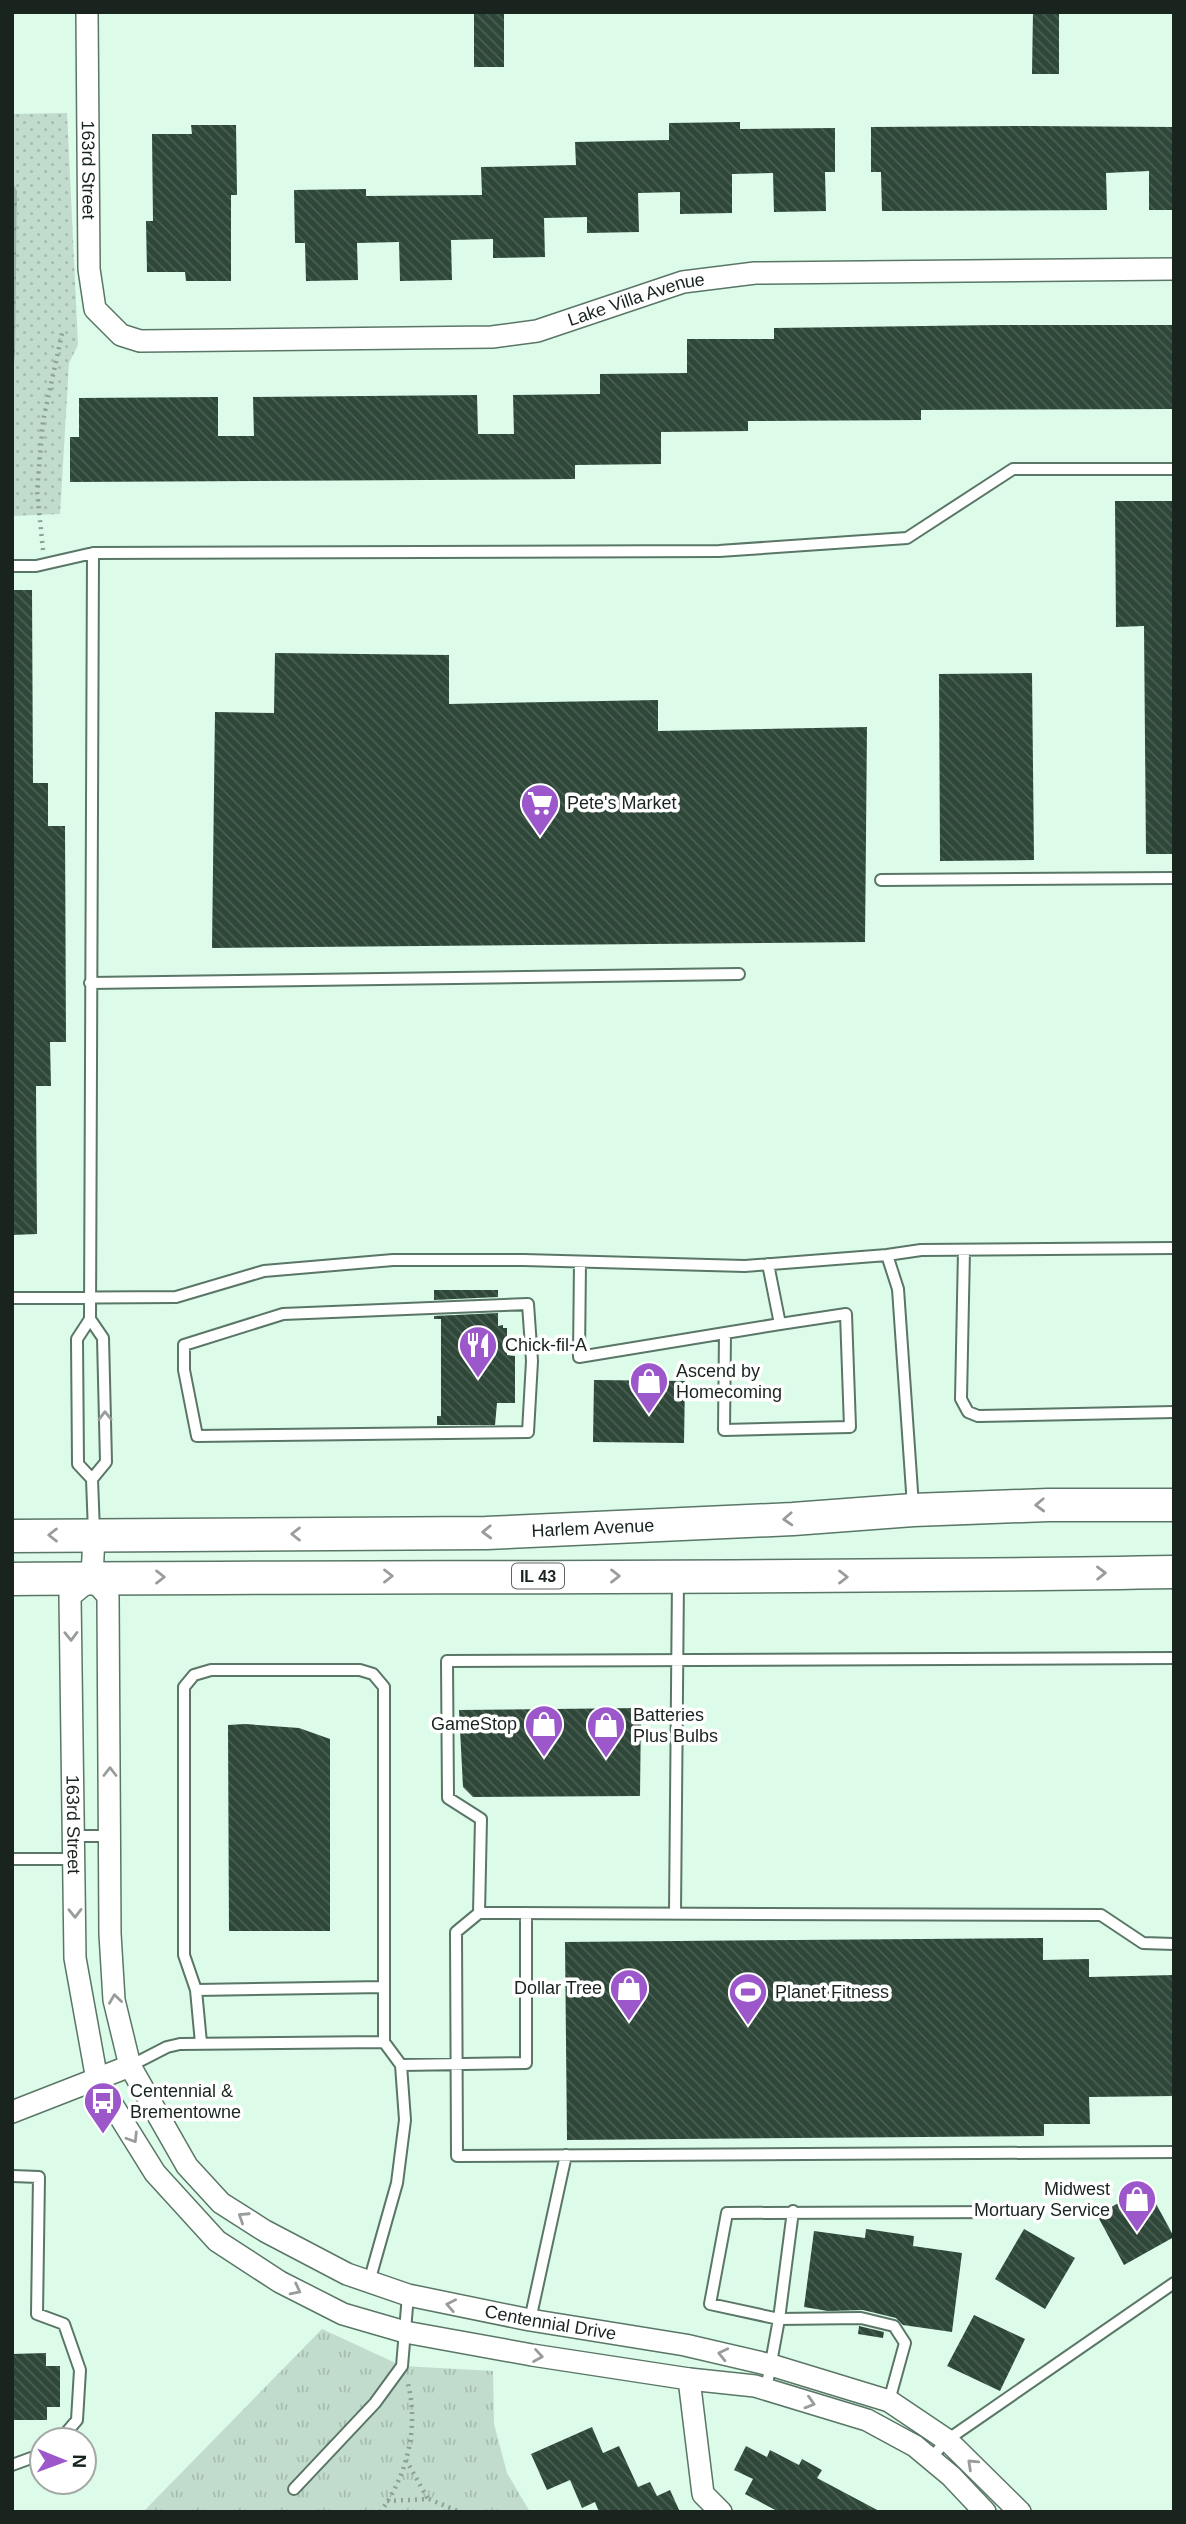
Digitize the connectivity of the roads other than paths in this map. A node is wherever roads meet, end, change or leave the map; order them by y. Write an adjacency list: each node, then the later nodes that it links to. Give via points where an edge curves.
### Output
1 (87, 12): 3 (street, 163rd Street, via 89,269 95,309)
2 (1174, 269): 3 (street, Lake Villa Avenue, via 755,273 683,282 537,331 492,337 140,341 121,335)
3 (106, 322)
4 (1174, 468): 5 (lane, via 1013,469 906,538 719,551)
5 (93, 553): 6 (lane); 10 (lane)
6 (12, 566)
7 (1174, 878): 8 (lane)
8 (881, 880)
9 (739, 974): 10 (lane)
10 (90, 983): 17 (lane)
11 (1174, 1248): 12 (lane)
12 (964, 1250): 13 (lane); 22 (lane, via 961,1399 968,1412 978,1416)
13 (887, 1255): 15 (lane); 25 (lane, via 898,1289)
14 (580, 1262): 15 (lane); 17 (lane, via 381,1261 264,1271 176,1297); 21 (lane, via 579,1357)
15 (768, 1264): 20 (lane)
16 (12, 1298): 17 (lane)
17 (90, 1298): 19 (lane)
18 (395, 1308): 18 (lane, via 528,1304 532,1361 528,1432 197,1436 184,1370 184,1345 283,1314)
19 (90, 1319): 23 (lane, one-way to 19, via 106,1462 103,1338); 23 (lane, via 77,1339 78,1464)
20 (780, 1324): 21 (lane); 21 (lane, via 846,1314 850,1427 724,1430)
21 (725, 1333)
22 (1174, 1412)
23 (92, 1479): 26 (lane)
24 (1174, 1506): 25 (main road, Harlem Avenue, one-way to 25)
25 (913, 1510): 26 (main road, Harlem Avenue, one-way to 26, via 485,1533)
26 (94, 1535): 27 (main road, Harlem Avenue, one-way to 27); 31 (street)
27 (12, 1536)
28 (1174, 1572): 29 (main road, IL 43, one-way to 28)
29 (678, 1576): 31 (main road, IL 43, one-way to 29); 33 (lane)
30 (12, 1578): 31 (main road, IL 43)
31 (92, 1578): 34 (street, 163rd Street, one-way to 34, via 71,1596); 35 (street, 163rd Street, one-way to 31, via 108,1596)
32 (1174, 1658): 33 (lane)
33 (677, 1660): 38 (lane, via 447,1661 449,1798 481,1819); 40 (lane)
34 (74, 1836): 35 (lane); 37 (street, 163rd Street)
35 (110, 1836): 48 (street, 163rd Street, one-way to 35, via 114,2000)
36 (12, 1859): 37 (lane)
37 (74, 1859): 49 (street, 163rd Street, one-way to 49, via 75,1958)
38 (479, 1913): 39 (lane); 46 (lane, via 456,1932)
39 (526, 1913): 40 (lane); 46 (lane, via 526,2063)
40 (675, 1913): 41 (lane, via 1101,1915 1143,1944)
41 (1174, 1944)
42 (384, 1987): 43 (lane); 43 (lane, via 384,1687 373,1674 360,1670 211,1670 194,1675 184,1687 184,1955); 44 (lane)
43 (196, 1990): 45 (lane)
44 (384, 2042): 45 (lane); 47 (lane)
45 (201, 2043): 48 (lane, via 167,2047)
46 (456, 2063): 47 (lane); 52 (lane, via 457,2156)
47 (401, 2065): 56 (lane, via 405,2120 397,2183)
48 (130, 2066): 49 (street); 56 (street, Centennial Drive, one-way to 48, via 265,2231 221,2203 187,2166)
49 (97, 2080): 50 (street); 61 (street, Centennial Drive, one-way to 61, via 155,2173 216,2241 280,2282 343,2314)
50 (12, 2112)
51 (1174, 2152): 52 (lane)
52 (566, 2155): 60 (lane)
53 (12, 2176): 66 (lane, via 39,2177 37,2314 64,2324 80,2370 77,2420)
54 (793, 2211): 55 (lane); 59 (lane); 59 (lane, via 727,2213 710,2304)
55 (1008, 2212)
56 (369, 2282): 58 (street, Centennial Drive)
57 (1174, 2283): 67 (lane)
58 (408, 2295): 60 (street, Centennial Drive, one-way to 58); 61 (lane)
59 (779, 2319): 62 (lane); 65 (lane, via 861,2318 894,2326 905,2343)
60 (530, 2320): 62 (street, Centennial Drive, one-way to 60, via 685,2345)
61 (405, 2332): 63 (street, Centennial Drive, one-way to 63); 69 (lane, via 402,2366 375,2403)
62 (771, 2365): 64 (lane); 65 (street, Centennial Drive)
63 (689, 2379): 64 (street, Centennial Drive); 70 (street, via 703,2494)
64 (766, 2390): 68 (street, Centennial Drive, one-way to 68, via 867,2420)
65 (889, 2402): 67 (street, Centennial Drive)
66 (72, 2426)
67 (947, 2440): 68 (lane); 72 (street, Centennial Drive, one-way to 67)
68 (930, 2459): 71 (street, Centennial Drive)
69 (294, 2489)
70 (721, 2512)
71 (985, 2512)
72 (1020, 2512)

